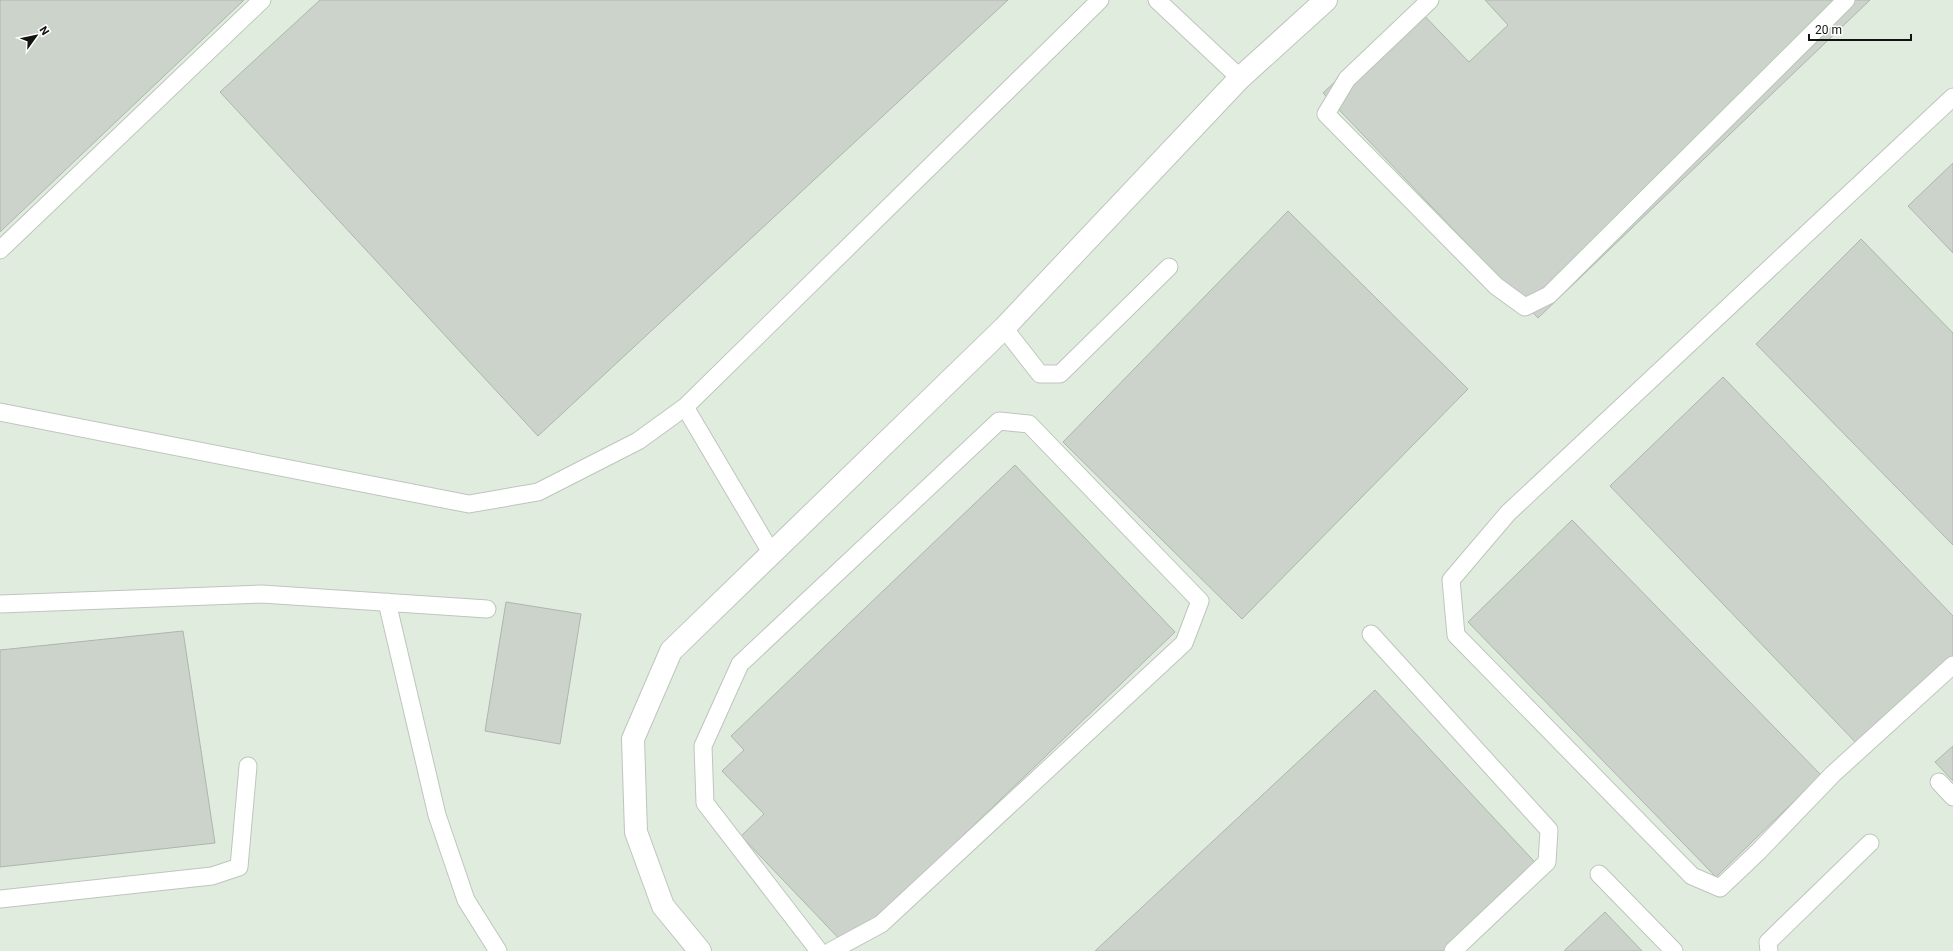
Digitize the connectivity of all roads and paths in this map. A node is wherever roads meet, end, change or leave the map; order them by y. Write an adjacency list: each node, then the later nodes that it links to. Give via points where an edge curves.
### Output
1 (262, 0): 9 (lane)
2 (1100, 0): 12 (lane)
3 (1157, 0): 7 (lane)
4 (1326, 0): 7 (street)
5 (1430, 0): 6 (lane, via 1347,79 1326,114 1496,286 1525,307 1549,295)
6 (1846, 0)
7 (1240, 78): 11 (street)
8 (1953, 97): 19 (lane, via 1508,513 1450,580 1456,635 1692,876 1720,888 1833,774)
9 (0, 250)
10 (1169, 267): 11 (lane, via 1060,374 1040,374)
11 (1004, 328): 14 (street)
12 (685, 407): 13 (lane, via 638,441 538,492 469,504); 14 (lane)
13 (0, 412)
14 (772, 554): 27 (street, via 671,651 633,739 636,832 663,906)
15 (387, 602): 16 (lane, via 262,594); 17 (lane); 26 (lane, via 437,815 466,900)
16 (0, 604)
17 (487, 609)
18 (1371, 634): 30 (lane, via 1549,830 1547,862)
19 (1953, 665)
20 (248, 766): 25 (lane, via 240,868 212,876)
21 (1939, 782): 22 (lane)
22 (1953, 797)
23 (1870, 843): 32 (lane, via 1768,942)
24 (1599, 874): 31 (lane)
25 (0, 899)
26 (498, 951)
27 (700, 951)
28 (819, 951): 29 (lane, via 705,803 703,746 740,664 999,421 1029,424 1200,601 1184,643 880,924)
29 (831, 951)
30 (1453, 951)
31 (1674, 951)
32 (1769, 951)

